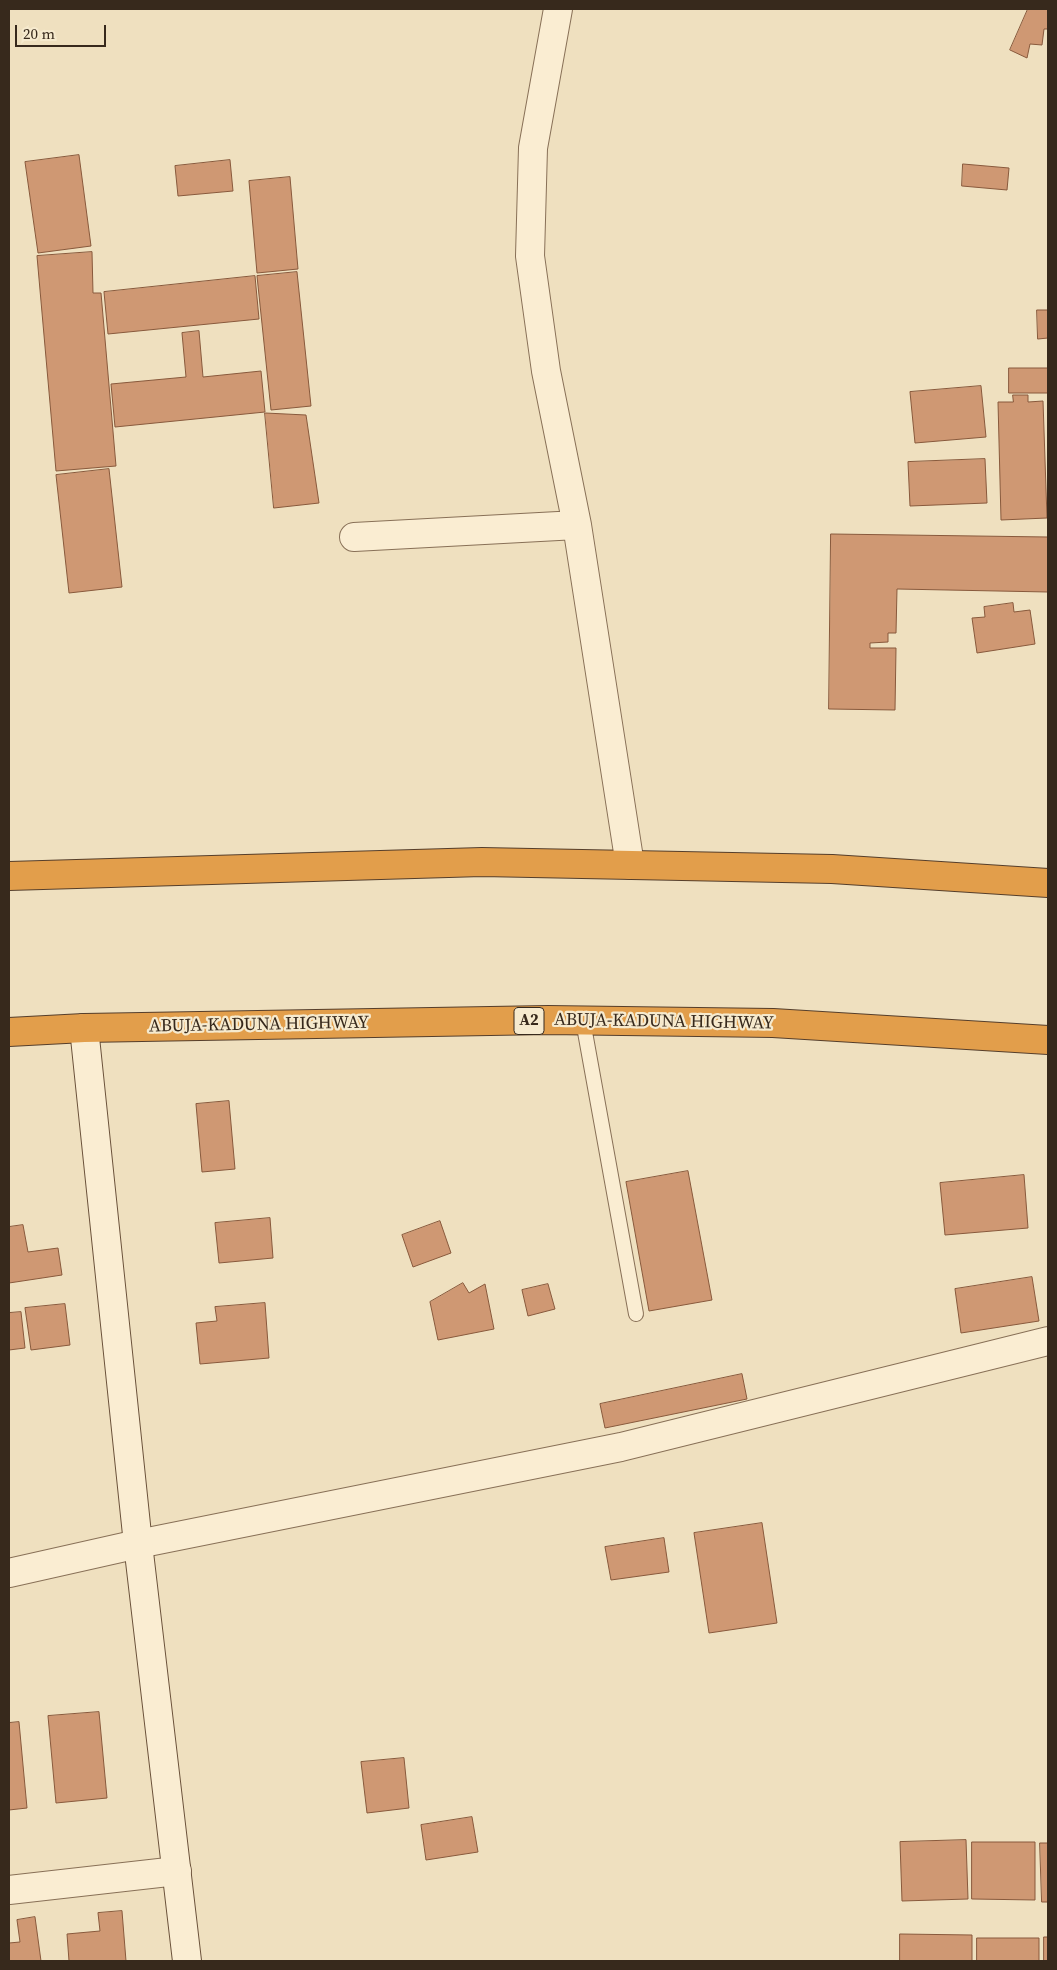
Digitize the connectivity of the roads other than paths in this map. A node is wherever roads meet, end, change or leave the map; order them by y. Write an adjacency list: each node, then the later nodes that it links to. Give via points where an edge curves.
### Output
1 (558, 9): 2 (street, via 533,148 530,256 546,371)
2 (577, 525): 3 (street); 4 (street)
3 (354, 537)
4 (630, 865): 5 (highway, via 482,862); 6 (highway, via 832,869)
5 (9, 876)
6 (1048, 883)
7 (583, 1020): 8 (highway, ABUJA-KADUNA HIGHWAY / A2); 10 (highway, ABUJA-KADUNA HIGHWAY / A2, via 773,1023); 11 (lane)
8 (84, 1028): 9 (highway, ABUJA-KADUNA HIGHWAY / A2); 13 (street)
9 (9, 1032)
10 (1048, 1040)
11 (636, 1314)
12 (1048, 1340): 13 (street, via 621,1447)
13 (138, 1544): 14 (street); 15 (street)
14 (9, 1573)
15 (177, 1871): 16 (street); 17 (street)
16 (9, 1890)
17 (187, 1961)

